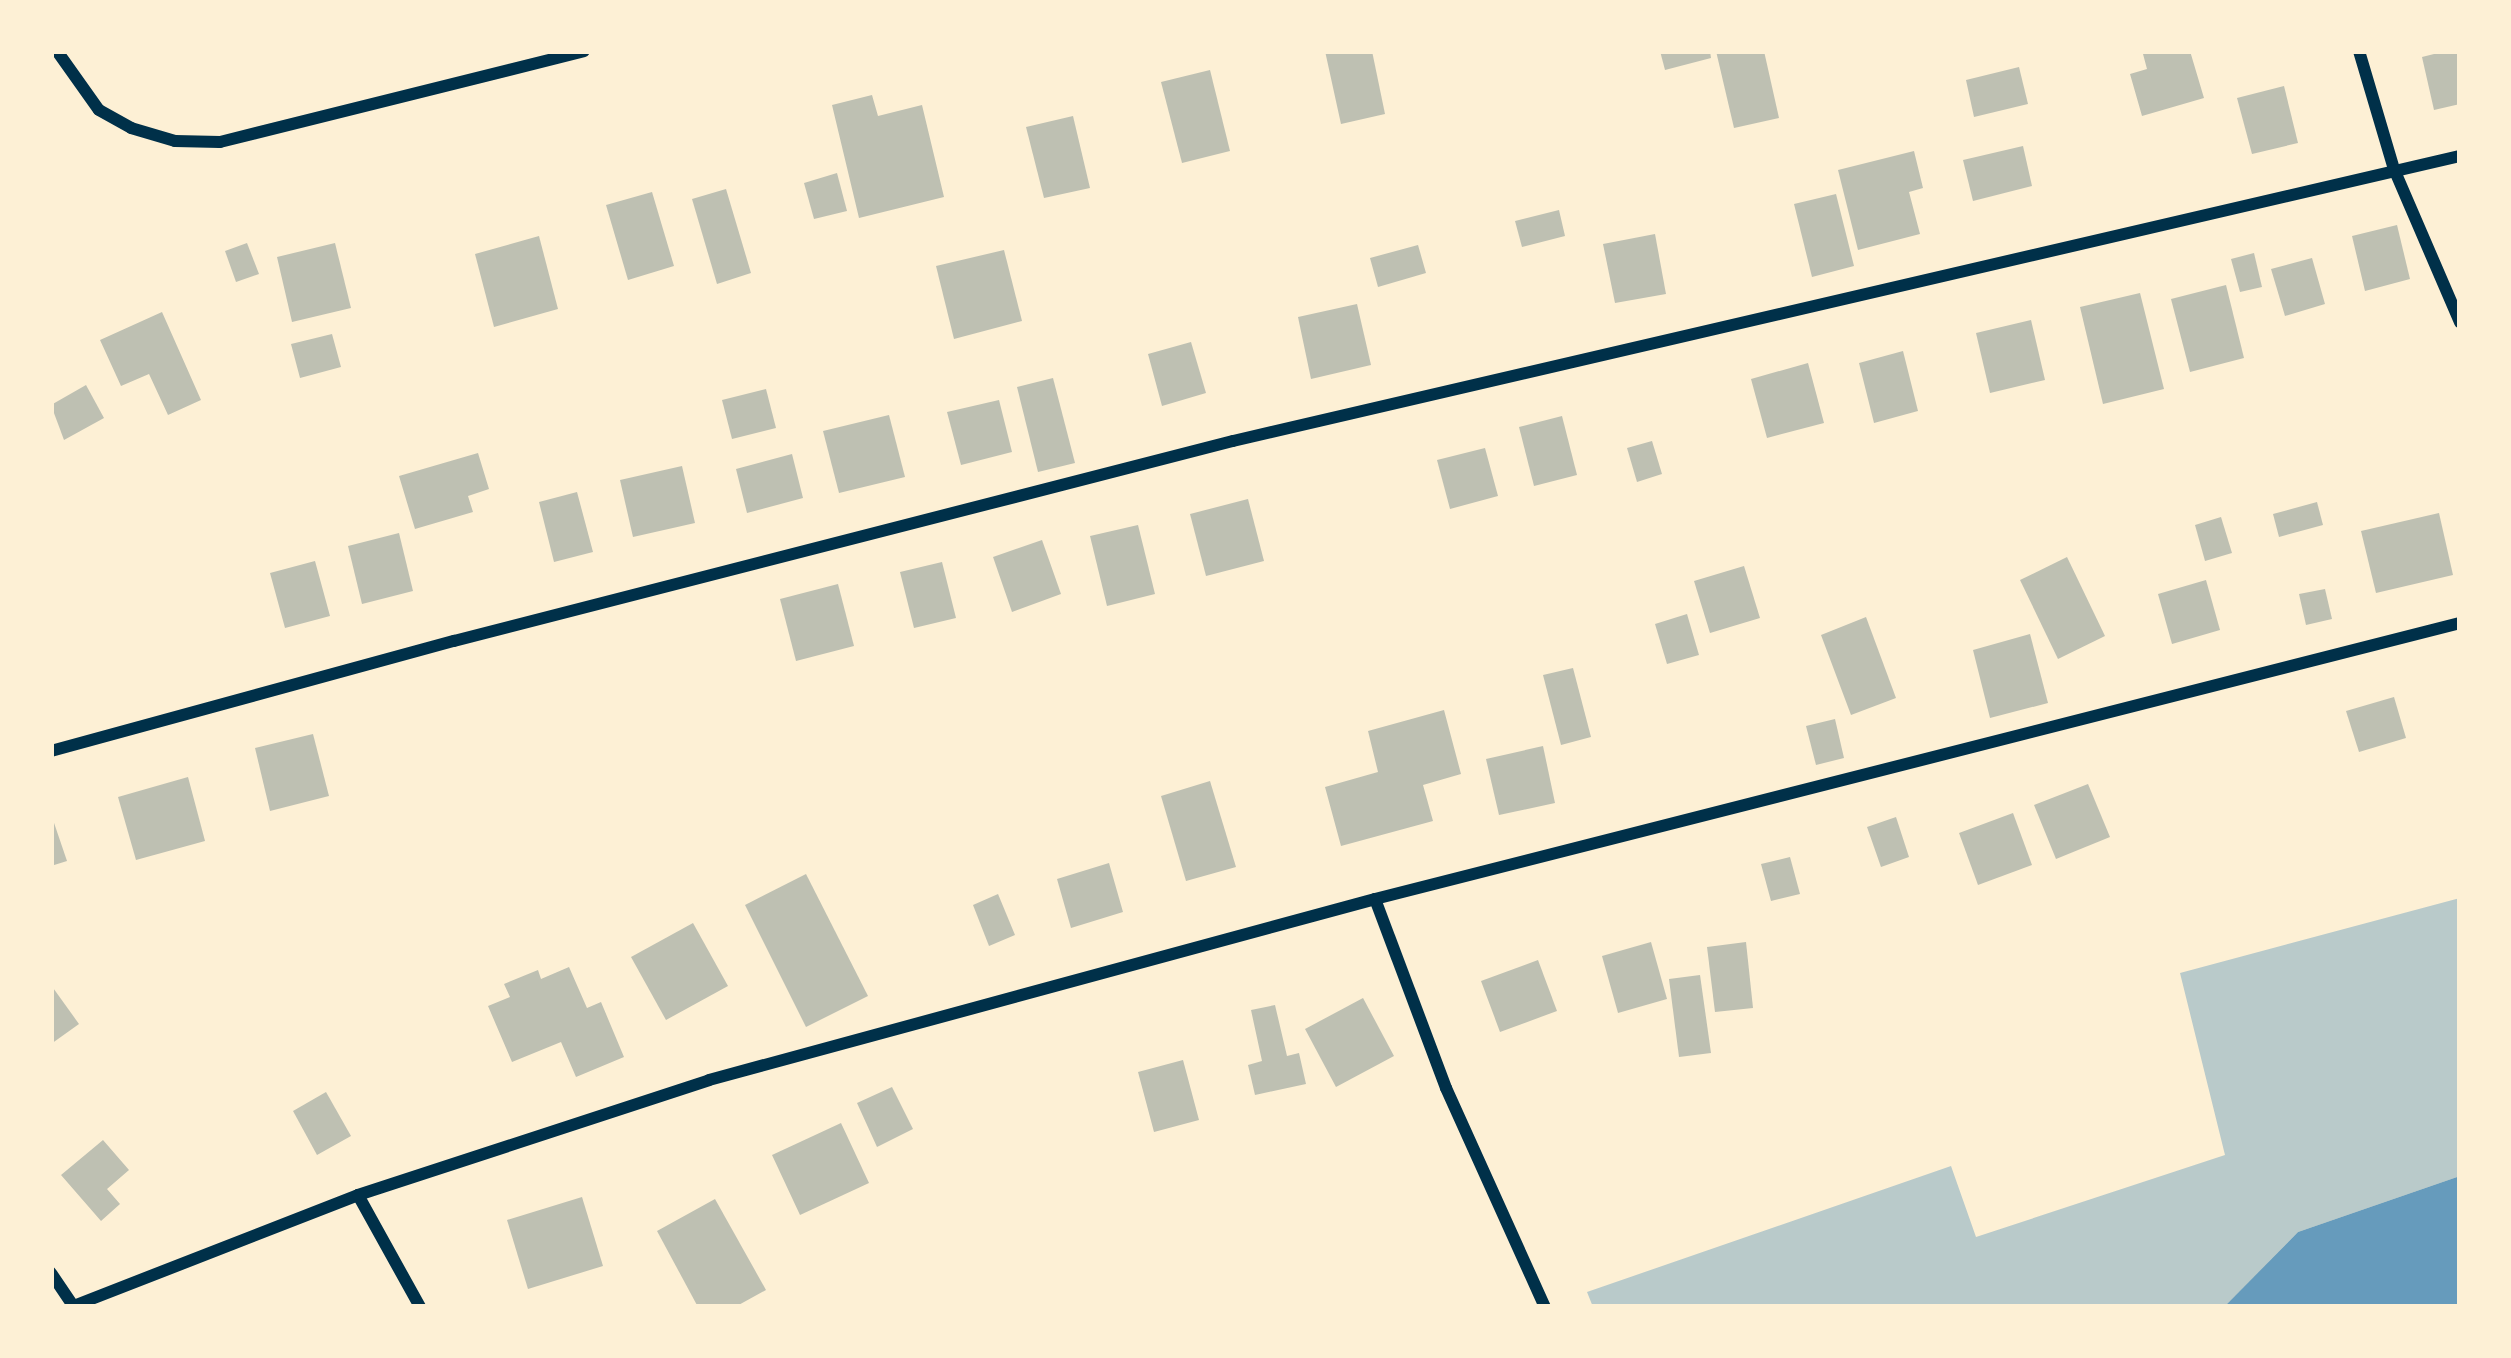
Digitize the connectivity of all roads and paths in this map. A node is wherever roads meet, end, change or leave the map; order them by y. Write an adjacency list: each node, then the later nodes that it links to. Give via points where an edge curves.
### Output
1 (58, 51): 2 (street, via 99,110 115,119 175,141 220,142)
2 (584, 51)
3 (2359, 51): 5 (street)
4 (2460, 156): 5 (street)
5 (2394, 170): 6 (street); 8 (street, via 1233,441)
6 (2460, 322)
7 (2460, 623): 9 (street)
8 (51, 751)
9 (1375, 899): 10 (street, via 709,1080); 14 (street, via 1446,1088)
10 (358, 1195): 12 (street); 13 (street)
11 (51, 1273): 12 (street)
12 (72, 1306)
13 (420, 1307)
14 (1545, 1307)

